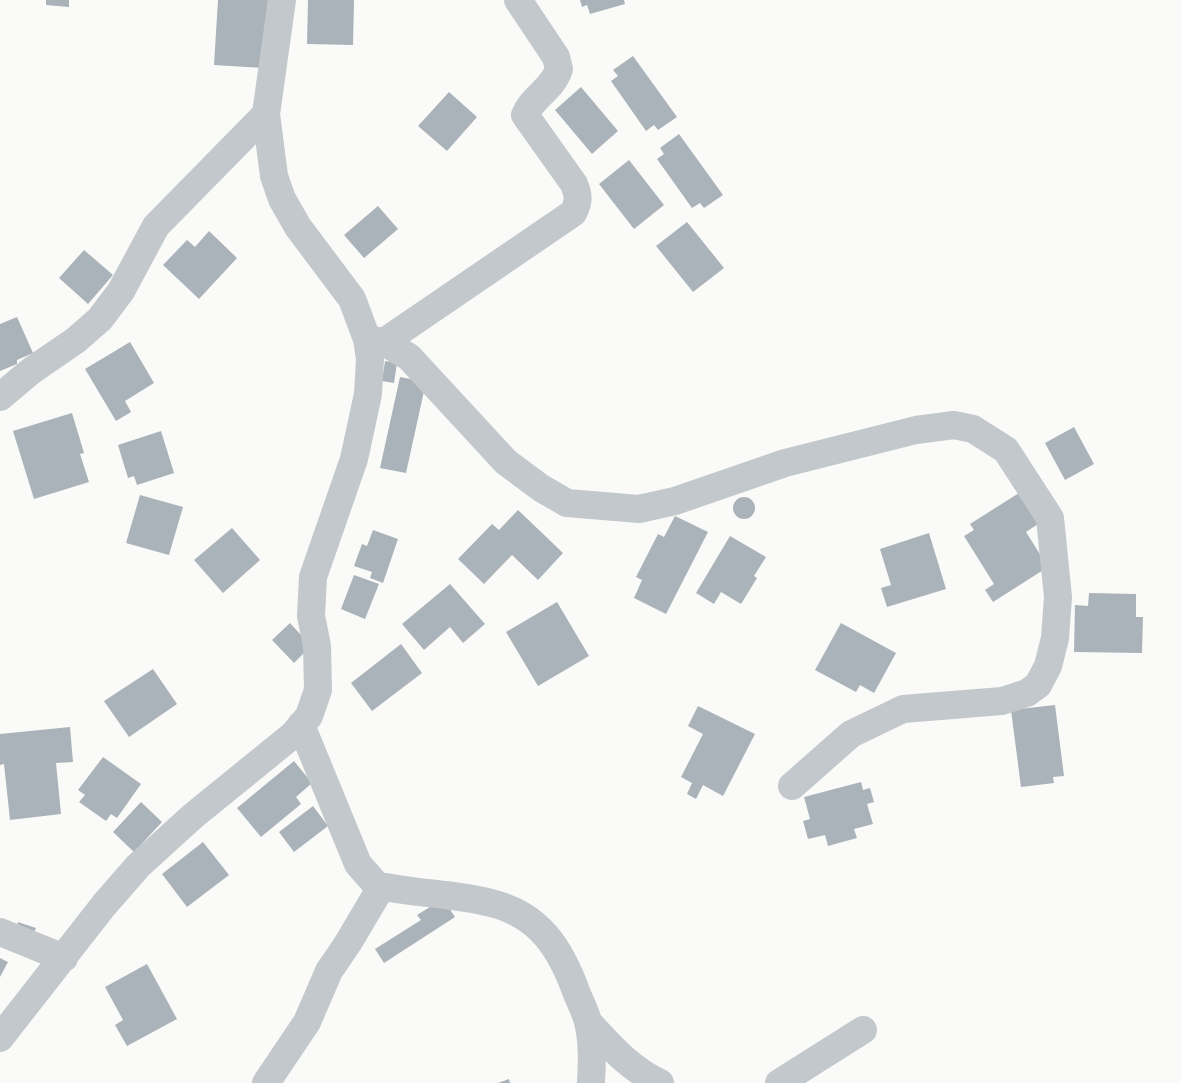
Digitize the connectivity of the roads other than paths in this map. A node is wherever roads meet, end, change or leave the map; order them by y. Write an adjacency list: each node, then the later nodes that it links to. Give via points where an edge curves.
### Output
1 (282, 0): 3 (street)
2 (518, 0): 4 (street, via 556,57 559,69 525,115 574,184 579,196 578,205 573,213)
3 (266, 114): 4 (street, via 274,176 282,199 298,227 352,298); 5 (street, via 156,226 121,291 100,319 76,340 30,371)
4 (376, 341): 6 (street, via 370,359 368,394 354,459 313,577 312,616 317,646 318,690); 7 (street, via 409,357 506,462 567,503 639,509 676,501 785,463 916,430 954,425 972,429 1006,450 1050,518 1058,596 1055,638 1048,666 1038,685 1027,693 1002,701 903,709 851,734)
5 (0, 398)
6 (301, 725): 8 (street, via 358,864); 10 (street, via 138,866)
7 (792, 786)
8 (380, 889): 11 (street, via 386,887 490,902 517,911 552,942 568,969); 14 (street, via 329,971 307,1022)
9 (0, 932): 10 (street)
10 (64, 958): 13 (street)
11 (588, 1022): 15 (street); 16 (street, via 628,1063)
12 (863, 1030): 17 (street)
13 (0, 1038)
14 (266, 1083)
15 (592, 1083)
16 (660, 1083)
17 (779, 1083)

